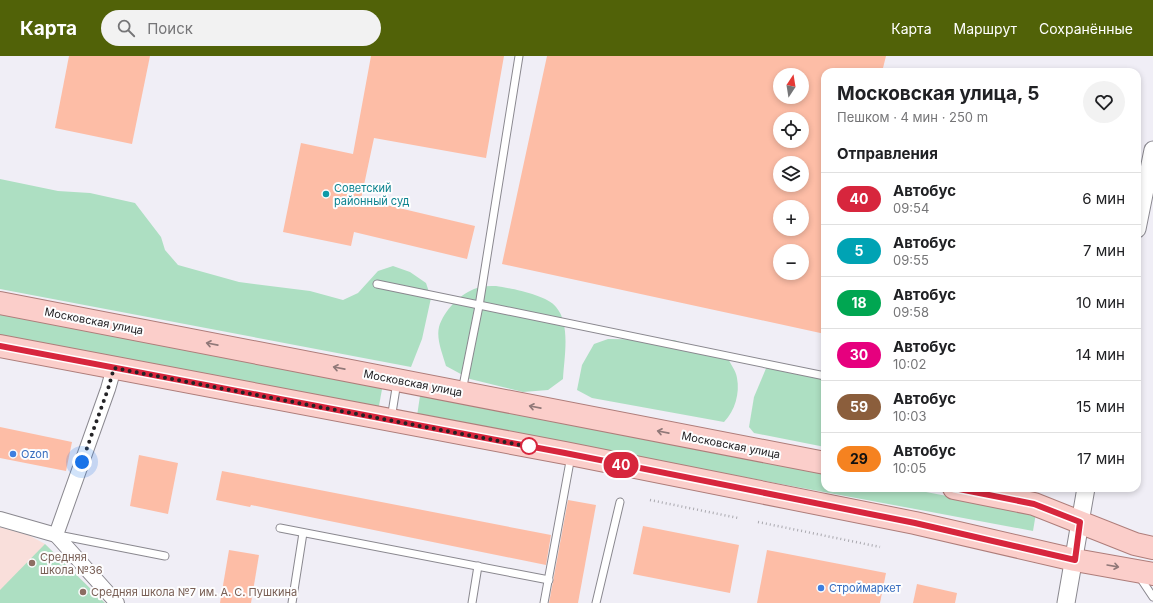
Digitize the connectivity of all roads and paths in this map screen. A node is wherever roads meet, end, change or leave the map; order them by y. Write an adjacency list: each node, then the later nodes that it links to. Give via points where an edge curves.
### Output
1 (520, 56): 6 (lane)
2 (1153, 150): 3 (street)
3 (1141, 208)
4 (377, 284): 6 (lane)
5 (0, 303): 10 (main road, Московская улица, one-way to 5)
6 (479, 306): 9 (lane); 11 (lane)
7 (0, 346): 8 (main road)
8 (114, 368): 12 (main road); 25 (street)
9 (821, 375)
10 (398, 379): 11 (main road, Московская улица); 12 (lane)
11 (462, 393): 14 (main road, Московская улица, one-way to 11)
12 (390, 420): 13 (main road)
13 (571, 454): 29 (main road, via 915,523); 32 (lane)
14 (821, 462)
15 (974, 492): 22 (main road, via 1034,504)
16 (1085, 492): 22 (street)
17 (650, 500): 19 (path)
18 (620, 502): 38 (lane)
19 (738, 518)
20 (0, 519): 25 (street)
21 (758, 522): 26 (path)
22 (1080, 522): 27 (main road, via 1135,544); 29 (street)
23 (280, 528): 24 (lane)
24 (303, 533): 30 (lane); 35 (lane)
25 (56, 535): 28 (lane); 34 (street)
26 (880, 547)
27 (1153, 548)
28 (165, 556)
29 (1075, 560): 31 (main road, one-way to 31); 39 (street)
30 (478, 566): 32 (lane); 36 (lane)
31 (1144, 572): 33 (lane)
32 (548, 580): 37 (lane)
33 (1153, 597)
34 (117, 603)
35 (292, 603)
36 (472, 603)
37 (544, 603)
38 (596, 603)
39 (1066, 603)

